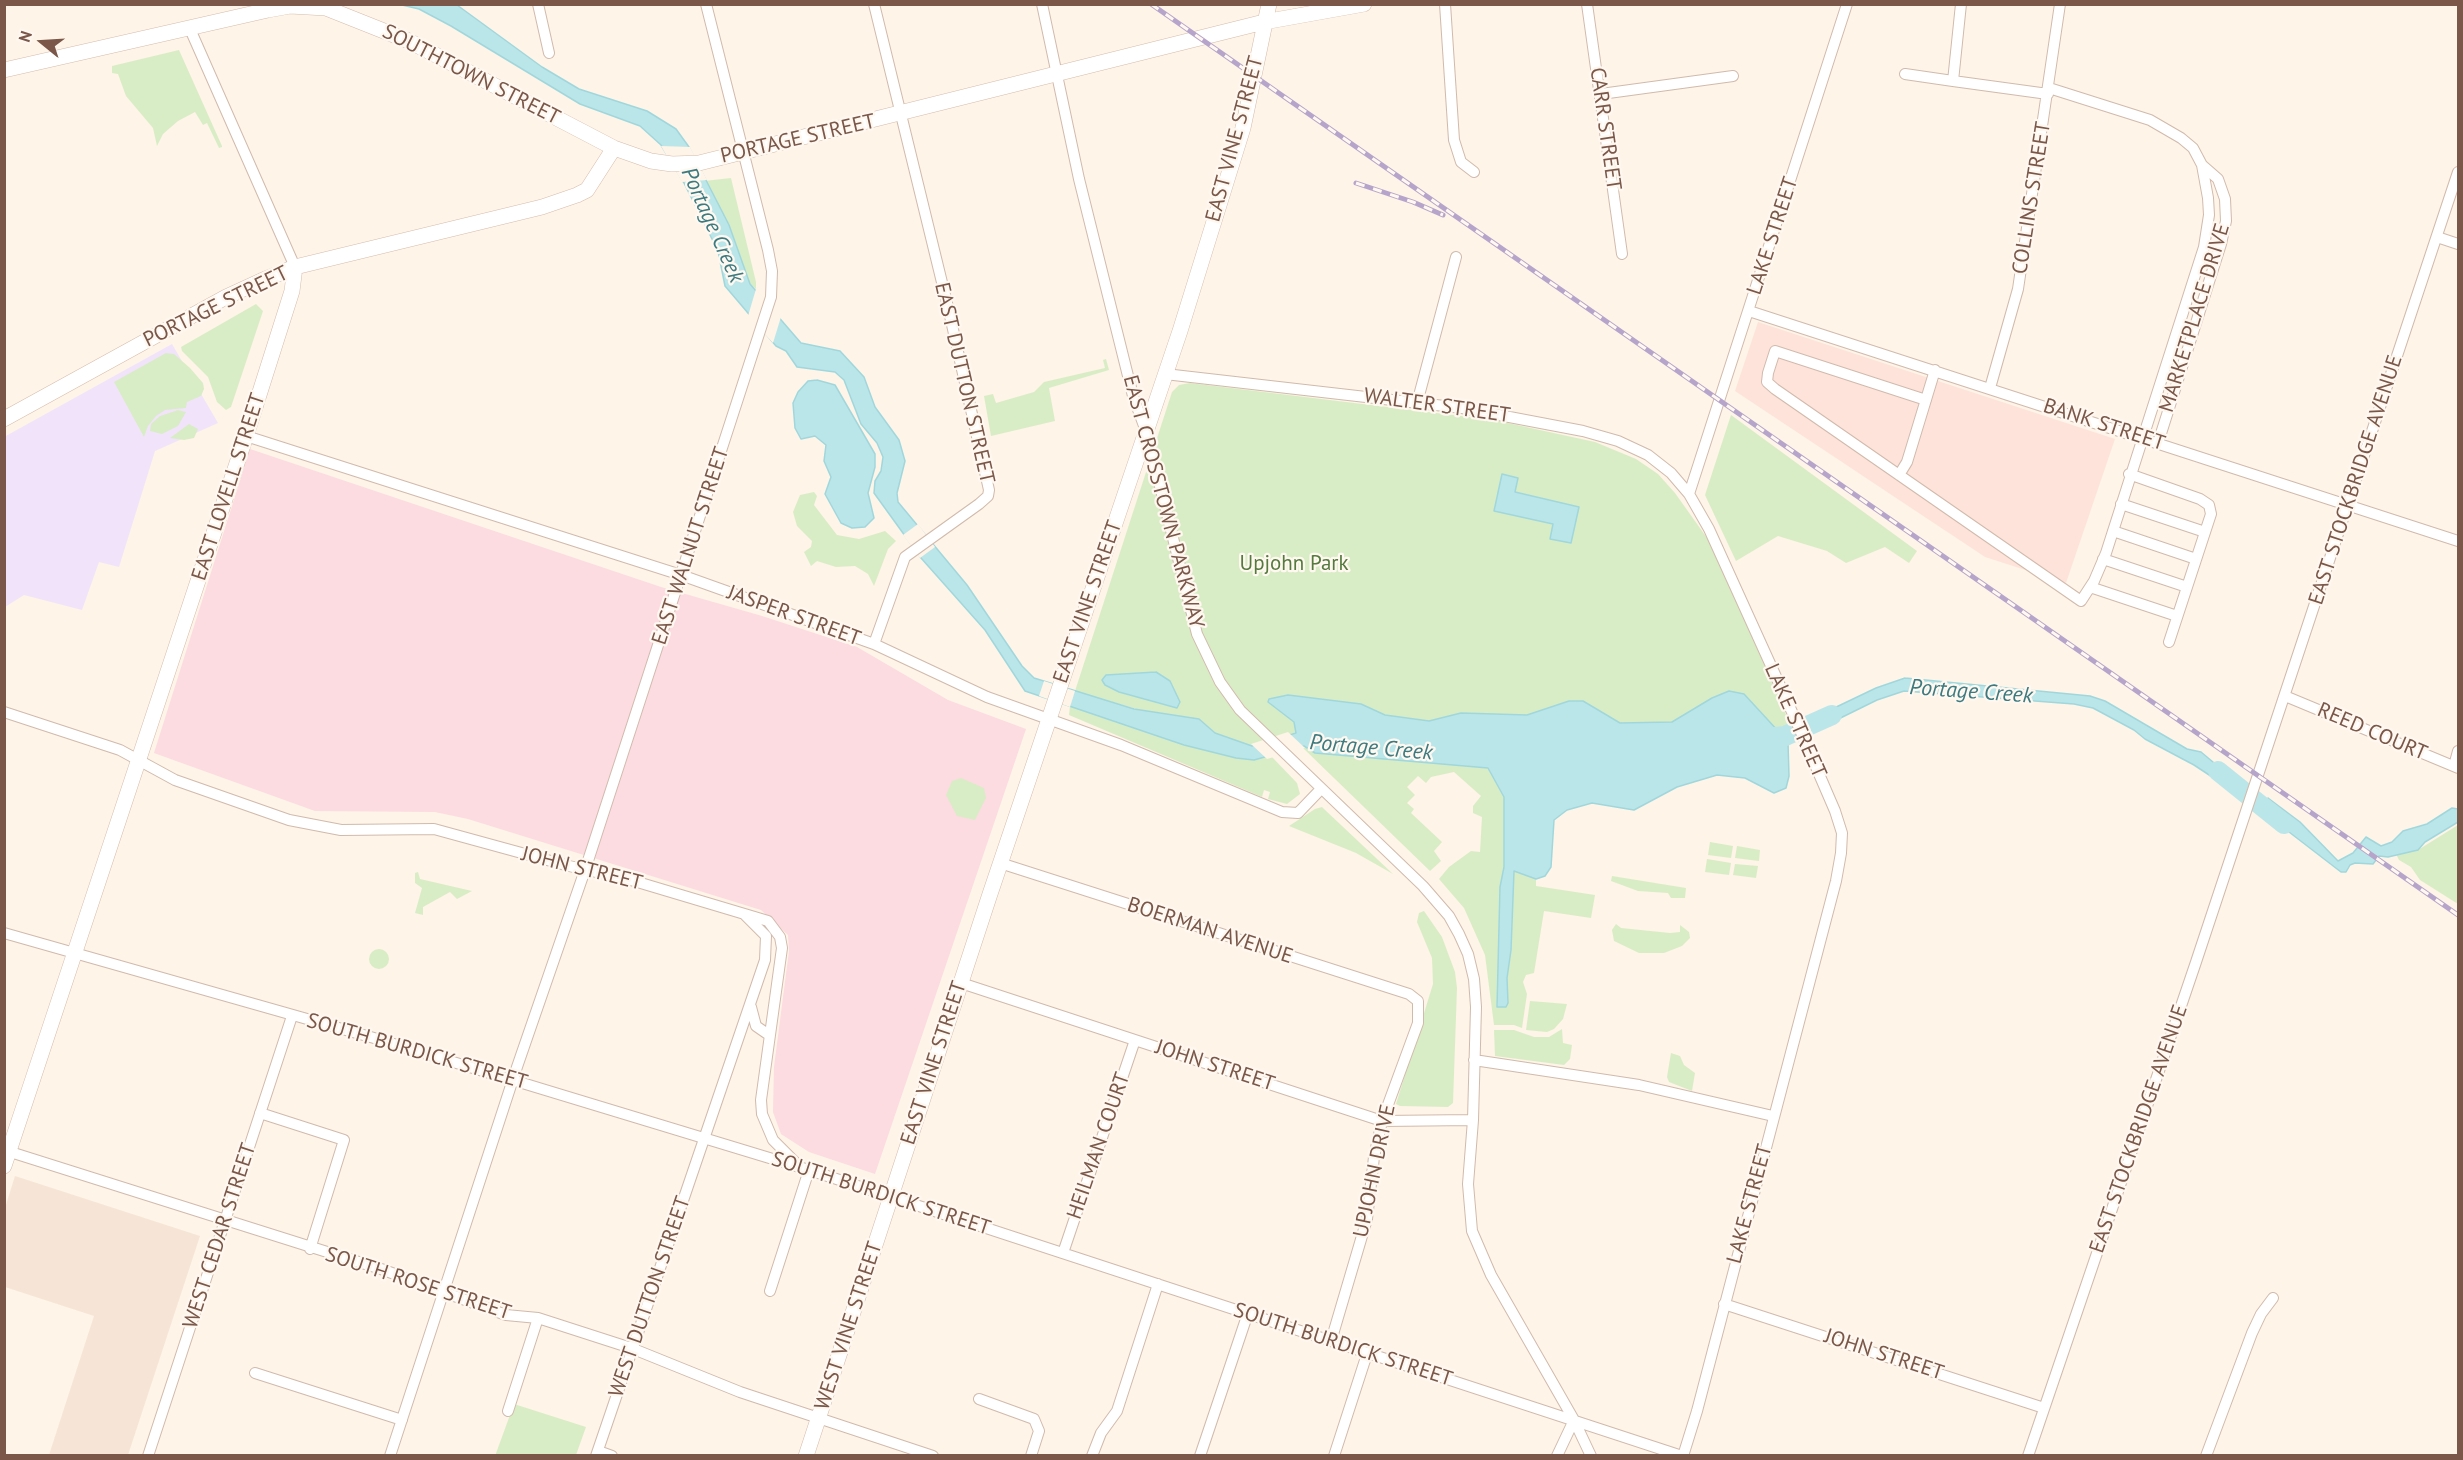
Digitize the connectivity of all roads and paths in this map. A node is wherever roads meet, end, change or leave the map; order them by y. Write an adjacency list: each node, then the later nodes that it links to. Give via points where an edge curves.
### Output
1 (538, 4): 15 (street)
2 (706, 4): 25 (street, EAST WALNUT STREET)
3 (874, 4): 23 (street, EAST DUTTON STREET)
4 (1042, 4): 18 (street, EAST CROSSTOWN PARKWAY)
5 (1269, 4): 13 (street, EAST VINE STREET)
6 (1364, 4): 13 (street, PORTAGE STREET)
7 (1445, 4): 27 (street, via 1454,140 1461,162)
8 (1587, 4): 22 (street, CARR STREET)
9 (1847, 4): 34 (street, LAKE STREET)
10 (1961, 4): 20 (street)
11 (2060, 4): 21 (street, COLLINS STREET)
12 (327, 6): 14 (street, SOUTHTOWN STREET, via 290,6); 24 (street, SOUTHTOWN STREET, via 409,41)
13 (1264, 22): 18 (street, PORTAGE STREET); 36 (street, EAST VINE STREET, via 1243,128)
14 (190, 29): 16 (street, SOUTHTOWN STREET); 33 (street)
15 (549, 53)
16 (4, 70)
17 (1905, 74): 20 (street, MARKETPLACE DRIVE)
18 (1058, 75): 23 (street, PORTAGE STREET); 41 (street, EAST CROSSTOWN PARKWAY, via 1079,179 1133,396)
19 (1732, 76): 22 (street)
20 (1953, 81): 21 (street, MARKETPLACE DRIVE)
21 (2048, 91): 26 (street, MARKETPLACE DRIVE, via 2166,128 2193,148); 37 (street, COLLINS STREET, via 2018,290)
22 (1600, 94): 31 (street, CARR STREET)
23 (901, 115): 25 (street, PORTAGE STREET); 60 (street, EAST DUTTON STREET, via 989,490 979,504 905,557)
24 (615, 148): 25 (street, PORTAGE STREET, via 672,164 699,163); 33 (street, PORTAGE STREET, via 587,190 577,195)
25 (742, 153): 55 (street, EAST WALNUT STREET, via 772,271 769,304)
26 (2202, 165): 43 (street, MARKETPLACE DRIVE, via 2209,215 2206,239); 44 (street, MARKETPLACE DRIVE, via 2218,179 2225,199 2226,221)
27 (1474, 172)
28 (2458, 172): 29 (street, EAST STOCKBRIDGE AVENUE)
29 (2437, 237): 30 (street); 49 (street, EAST STOCKBRIDGE AVENUE)
30 (2458, 244)
31 (1622, 254)
32 (1456, 257): 39 (street)
33 (295, 267): 40 (street, PORTAGE STREET, via 225,297); 42 (street, EAST LOVELL STREET, via 292,291)
34 (1749, 311): 35 (street, BANK STREET); 47 (street, LAKE STREET)
35 (1935, 370): 37 (street, BANK STREET); 38 (street)
36 (1165, 374): 39 (street, WALTER STREET); 41 (street, EAST VINE STREET)
37 (1990, 388): 43 (street, BANK STREET)
38 (1926, 400): 46 (street, via 1907,462); 46 (street, via 1775,351 1767,382)
39 (1417, 403): 47 (street, WALTER STREET, via 1516,417 1618,441 1659,463)
40 (4, 419)
41 (1147, 434): 63 (street, EAST VINE STREET); 67 (street, EAST CROSSTOWN PARKWAY, via 1197,634 1229,696)
42 (246, 436): 55 (street, JASPER STREET); 65 (street, EAST LOVELL STREET)
43 (2141, 437): 44 (street, BANK STREET); 45 (street, MARKETPLACE DRIVE)
44 (2158, 442): 49 (street, BANK STREET)
45 (2129, 474): 48 (street, MARKETPLACE DRIVE); 51 (street, via 2209,505 2211,514)
46 (1899, 475): 56 (street, via 2081,601)
47 (1689, 494): 82 (street, LAKE STREET, via 1797,723 1842,833 1841,853)
48 (2121, 504): 50 (street, MARKETPLACE DRIVE); 51 (street)
49 (2349, 504): 52 (street, BANK STREET); 61 (street, EAST STOCKBRIDGE AVENUE)
50 (2113, 531): 53 (street, MARKETPLACE DRIVE); 54 (street)
51 (2205, 532): 54 (street)
52 (2458, 541)
53 (2103, 559): 56 (street, MARKETPLACE DRIVE); 57 (street)
54 (2196, 559): 57 (street)
55 (681, 575): 60 (street, JASPER STREET); 69 (street, EAST WALNUT STREET)
56 (2090, 587): 58 (street)
57 (2187, 587): 58 (street)
58 (2177, 616): 59 (street)
59 (2169, 642)
60 (874, 644): 63 (street, JASPER STREET, via 987,697)
61 (2285, 696): 66 (street, REED COURT); 104 (street, EAST STOCKBRIDGE AVENUE)
62 (4, 712): 65 (street, JOHN STREET, via 82,736)
63 (1048, 719): 67 (street, JASPER STREET, via 1291,814 1304,809); 68 (street, EAST VINE STREET)
64 (2458, 751): 66 (street)
65 (138, 759): 69 (street, JOHN STREET, via 175,780 289,820 341,830 434,829); 72 (street, EAST LOVELL STREET)
66 (2456, 767)
67 (1321, 789): 79 (street, EAST CROSSTOWN PARKWAY, via 1437,901 1460,934 1474,979)
68 (1000, 863): 73 (street, EAST VINE STREET); 75 (street, BOERMAN AVENUE, via 1409,994)
69 (585, 870): 70 (street, JOHN STREET); 80 (street, EAST WALNUT STREET)
70 (742, 912): 74 (street, via 762,929 768,943); 77 (street, JOHN STREET, via 768,921 780,937 782,948)
71 (4, 933): 72 (street, SOUTH BURDICK STREET)
72 (75, 953): 76 (street, SOUTH BURDICK STREET); 86 (street, EAST LOVELL STREET)
73 (960, 983): 78 (street, JOHN STREET); 88 (street, EAST VINE STREET)
74 (752, 1001): 77 (street, via 753,1022); 85 (street)
75 (1418, 1001): 84 (street, UPJOHN DRIVE, via 1418,1023)
76 (292, 1016): 80 (street, SOUTH BURDICK STREET); 81 (street, WEST CEDAR STREET)
77 (769, 1035): 87 (street, JOHN STREET, via 760,1100 762,1114 779,1149)
78 (1135, 1040): 84 (street, JOHN STREET); 91 (street, HEILMAN COURT)
79 (1473, 1060): 82 (street, via 1639,1085); 83 (street, EAST CROSSTOWN PARKWAY)
80 (513, 1079): 85 (street, SOUTH BURDICK STREET); 94 (street, EAST WALNUT STREET)
81 (261, 1113): 89 (street, WEST CEDAR STREET); 90 (street, via 344,1140)
82 (1773, 1116): 96 (street, LAKE STREET)
83 (1473, 1120): 84 (street, JOHN STREET); 108 (street, EAST CROSSTOWN PARKWAY, via 1468,1184 1472,1231 1491,1275)
84 (1382, 1121): 99 (street, UPJOHN DRIVE, via 1367,1219)
85 (706, 1138): 87 (street, SOUTH BURDICK STREET); 100 (street, WEST DUTTON STREET)
86 (6, 1156): 89 (street, SOUTH ROSE STREET)
87 (806, 1169): 88 (street, SOUTH BURDICK STREET); 93 (street)
88 (891, 1196): 91 (street, SOUTH BURDICK STREET); 106 (street, WEST VINE STREET)
89 (224, 1220): 90 (street, SOUTH ROSE STREET); 110 (street, WEST CEDAR STREET)
90 (310, 1249): 94 (street, SOUTH ROSE STREET, via 381,1269)
91 (1063, 1252): 92 (street, SOUTH BURDICK STREET)
92 (1158, 1284): 97 (street, SOUTH BURDICK STREET); 116 (street, via 1117,1411 1101,1433)
93 (770, 1291)
94 (442, 1293): 98 (street, SOUTH ROSE STREET, via 506,1315); 107 (street, EAST WALNUT STREET)
95 (2273, 1298): 123 (street, via 2252,1333)
96 (1724, 1304): 104 (street, JOHN STREET); 121 (street, LAKE STREET)
97 (1248, 1313): 99 (street, SOUTH BURDICK STREET); 117 (street)
98 (538, 1318): 100 (street, SOUTH ROSE STREET); 105 (street)
99 (1331, 1341): 101 (street, SOUTH BURDICK STREET)
100 (631, 1348): 106 (street, SOUTH ROSE STREET, via 733,1389); 109 (street, WEST DUTTON STREET)
101 (1367, 1354): 108 (street, SOUTH BURDICK STREET); 118 (street)
102 (255, 1372): 107 (street)
103 (979, 1399): 115 (street, via 1034,1419 1039,1431)
104 (2044, 1408): 122 (street, EAST STOCKBRIDGE AVENUE)
105 (508, 1411)
106 (820, 1417): 113 (street, WEST VINE STREET); 114 (street, SOUTH ROSE STREET)
107 (402, 1420): 111 (street, EAST WALNUT STREET)
108 (1574, 1420): 119 (street); 120 (street, EAST CROSSTOWN PARKWAY); 121 (street, SOUTH BURDICK STREET)
109 (597, 1453): 112 (street)
110 (148, 1455)
111 (390, 1455)
112 (612, 1455)
113 (806, 1455)
114 (933, 1455)
115 (1031, 1455)
116 (1092, 1455)
117 (1200, 1455)
118 (1334, 1455)
119 (1557, 1455)
120 (1591, 1455)
121 (1682, 1455)
122 (2028, 1455)
123 (2206, 1455)

